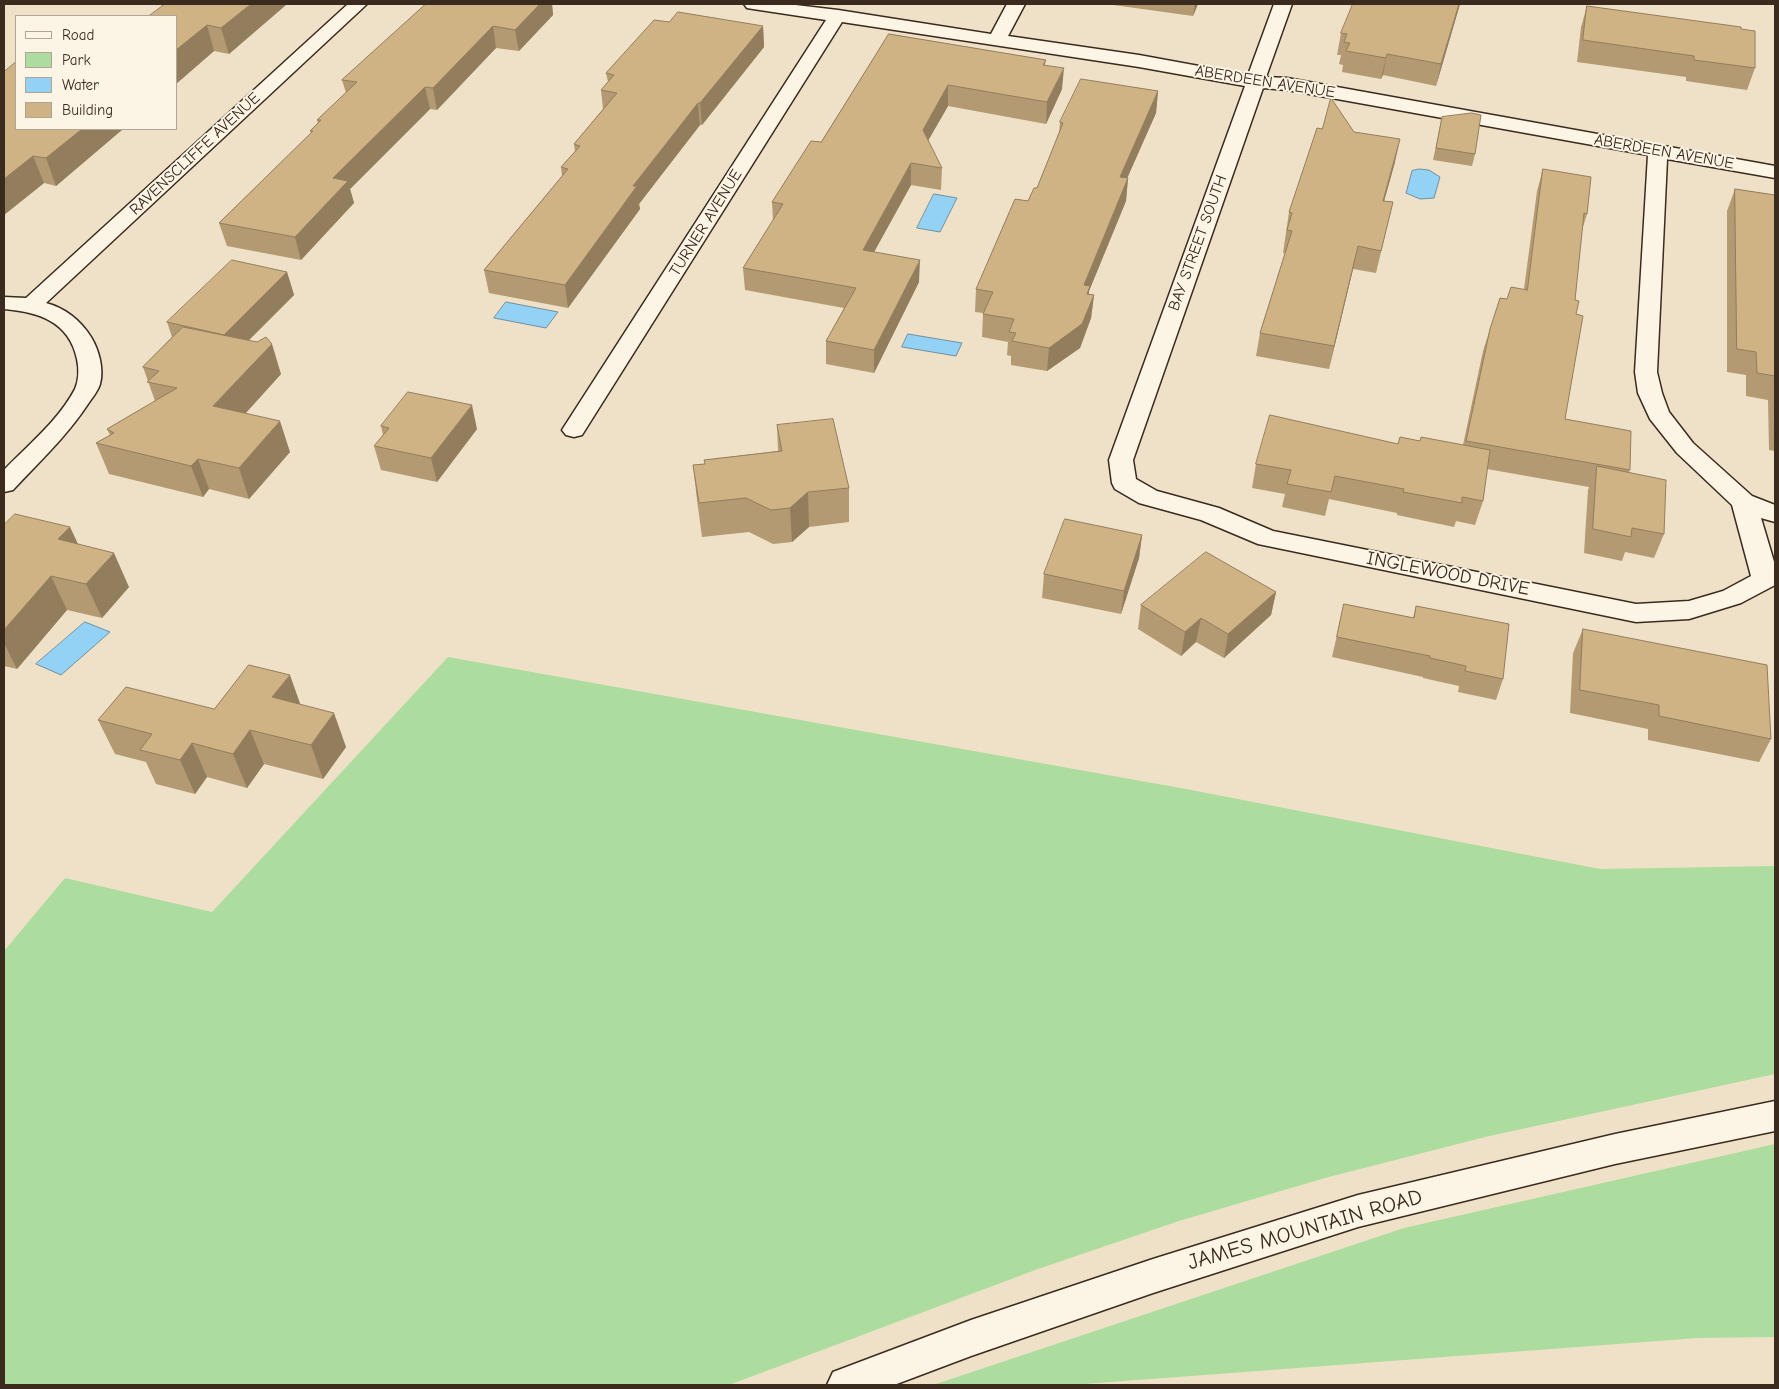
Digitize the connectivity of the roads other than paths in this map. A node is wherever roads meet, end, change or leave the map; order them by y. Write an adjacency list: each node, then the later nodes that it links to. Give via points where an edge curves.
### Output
1 (358, 4): 12 (street, RAVENSCLIFFE AVENUE)
2 (753, 4): 5 (street, ABERDEEN AVENUE)
3 (1016, 4): 7 (street)
4 (1283, 4): 8 (street, BAY STREET SOUTH)
5 (800, 7): 6 (street, ABERDEEN AVENUE)
6 (838, 15): 7 (street, ABERDEEN AVENUE); 13 (street, TURNER AVENUE)
7 (997, 39): 8 (street, ABERDEEN AVENUE, via 1139,60)
8 (1255, 82): 9 (street, ABERDEEN AVENUE, via 1286,84); 14 (street, BAY STREET SOUTH, via 1121,460)
9 (1658, 151): 10 (street, ABERDEEN AVENUE); 16 (street, via 1646,372 1650,393 1669,430)
10 (1775, 172)
11 (4, 303): 12 (street)
12 (32, 304): 15 (street, via 62,317 77,333 87,349 88,385 65,423)
13 (574, 430)
14 (1124, 483): 18 (street, INGLEWOOD DRIVE, via 1148,497 1210,514 1267,538 1636,613 1689,610 1732,597)
15 (4, 484)
16 (1743, 502): 17 (street); 18 (street)
17 (1775, 514)
18 (1770, 576)
19 (1775, 1116): 20 (street, JAMES MOUNTAIN ROAD, via 1615,1149 1358,1211 1153,1276)
20 (846, 1385)

